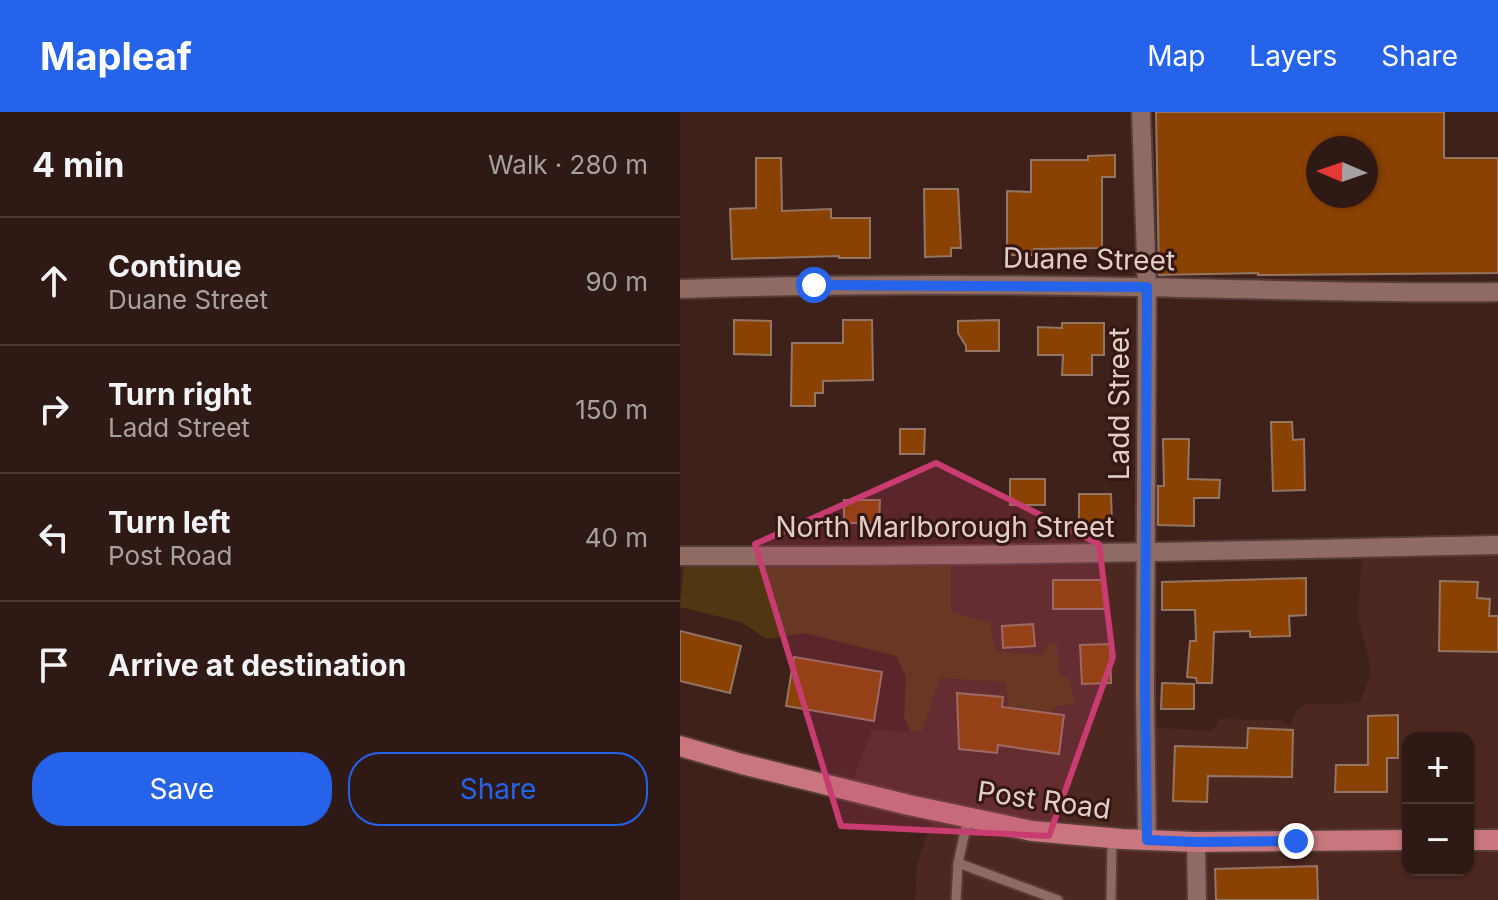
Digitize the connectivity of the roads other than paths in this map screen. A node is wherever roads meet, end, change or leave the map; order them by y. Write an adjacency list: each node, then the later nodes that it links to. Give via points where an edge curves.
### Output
1 (1141, 112): 2 (street, Ladd Street)
2 (1147, 287): 3 (street, Duane Street); 4 (street, Duane Street); 6 (street, Ladd Street)
3 (680, 289)
4 (1498, 292)
5 (1498, 545): 6 (street, North Marlborough Street)
6 (1146, 553): 7 (street, North Marlborough Street); 11 (street, Ladd Street)
7 (680, 556)
8 (680, 746): 9 (main road, Post Road)
9 (968, 818): 10 (main road, Post Road, via 1032,831); 16 (lane)
10 (1112, 838): 11 (main road, Post Road); 19 (lane)
11 (1147, 840): 15 (main road, Post Road)
12 (1402, 840): 15 (main road, Post Road)
13 (1474, 840): 14 (main road)
14 (1498, 840)
15 (1196, 842): 20 (street)
16 (958, 863): 17 (lane); 18 (lane)
17 (956, 900)
18 (1058, 900)
19 (1111, 900)
20 (1197, 900)

